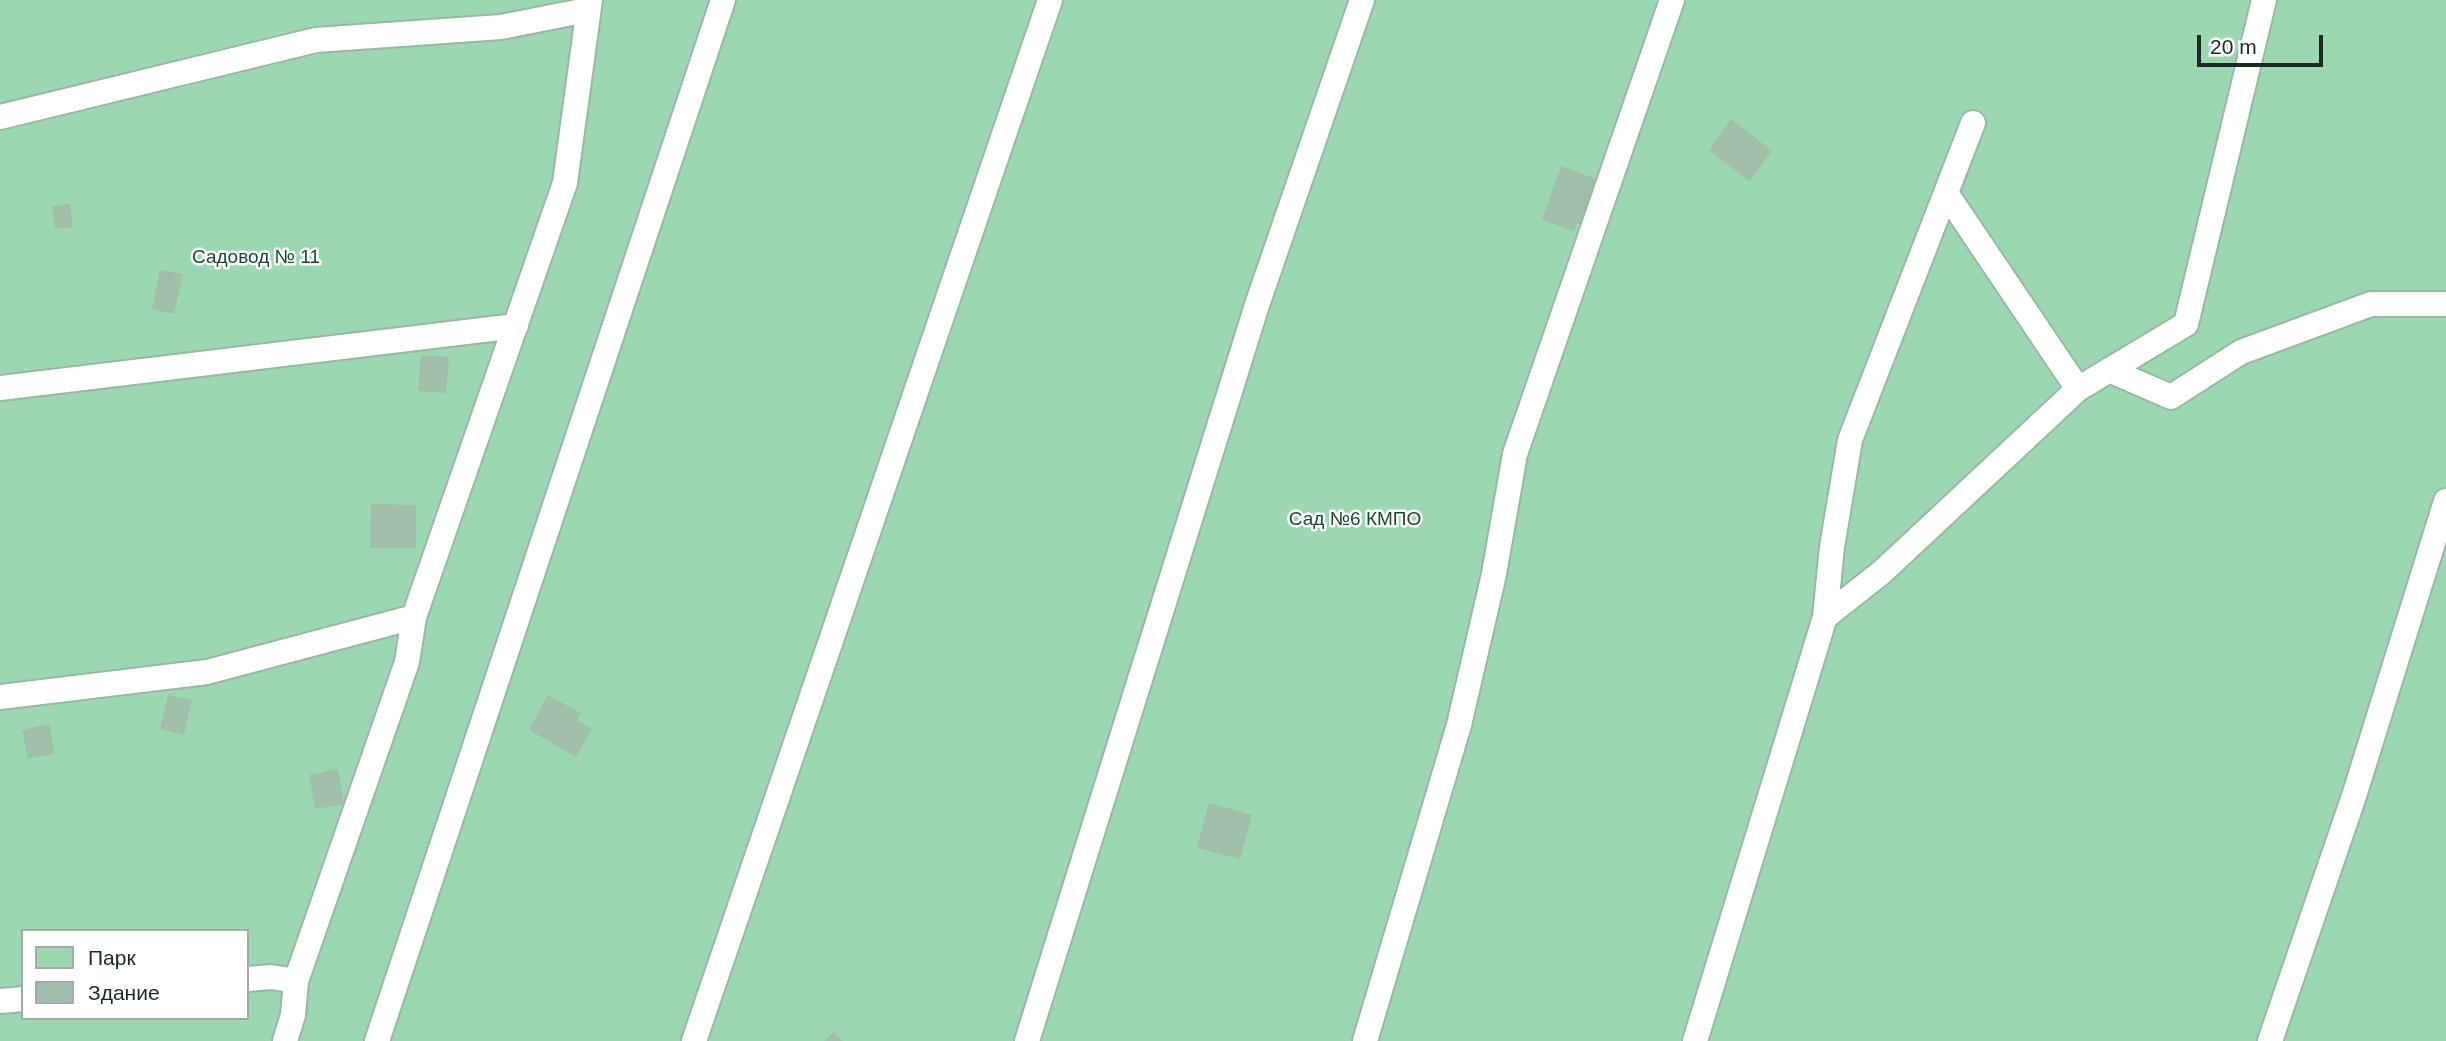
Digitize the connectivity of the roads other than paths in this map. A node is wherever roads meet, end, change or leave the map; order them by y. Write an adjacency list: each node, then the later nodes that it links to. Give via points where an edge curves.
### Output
1 (723, 0): 23 (lane)
2 (1050, 0): 25 (lane)
3 (1362, 0): 26 (lane, via 1257,305)
4 (1672, 0): 27 (lane, via 1515,454 1494,574 1459,725)
5 (2264, 0): 12 (lane, via 2186,324)
6 (589, 5): 7 (lane, via 501,27 316,40); 11 (lane, via 565,183)
7 (0, 117)
8 (1973, 123): 9 (lane)
9 (1946, 193): 14 (lane); 17 (lane, via 1850,440)
10 (2446, 304): 12 (lane, via 2371,304 2241,352 2171,397)
11 (516, 326): 13 (lane); 16 (lane)
12 (2109, 370): 14 (lane)
13 (0, 388)
14 (2078, 389): 17 (lane, via 1882,572)
15 (2446, 501): 29 (lane, via 2354,796)
16 (414, 617): 18 (lane, via 207,672); 20 (lane, via 407,662)
17 (1825, 617): 28 (lane)
18 (0, 697)
19 (248, 979): 20 (lane)
20 (296, 981): 24 (lane)
21 (21, 999): 22 (lane)
22 (0, 1001)
23 (383, 1037)
24 (285, 1041)
25 (694, 1041)
26 (1027, 1041)
27 (1365, 1041)
28 (1695, 1041)
29 (2270, 1041)

